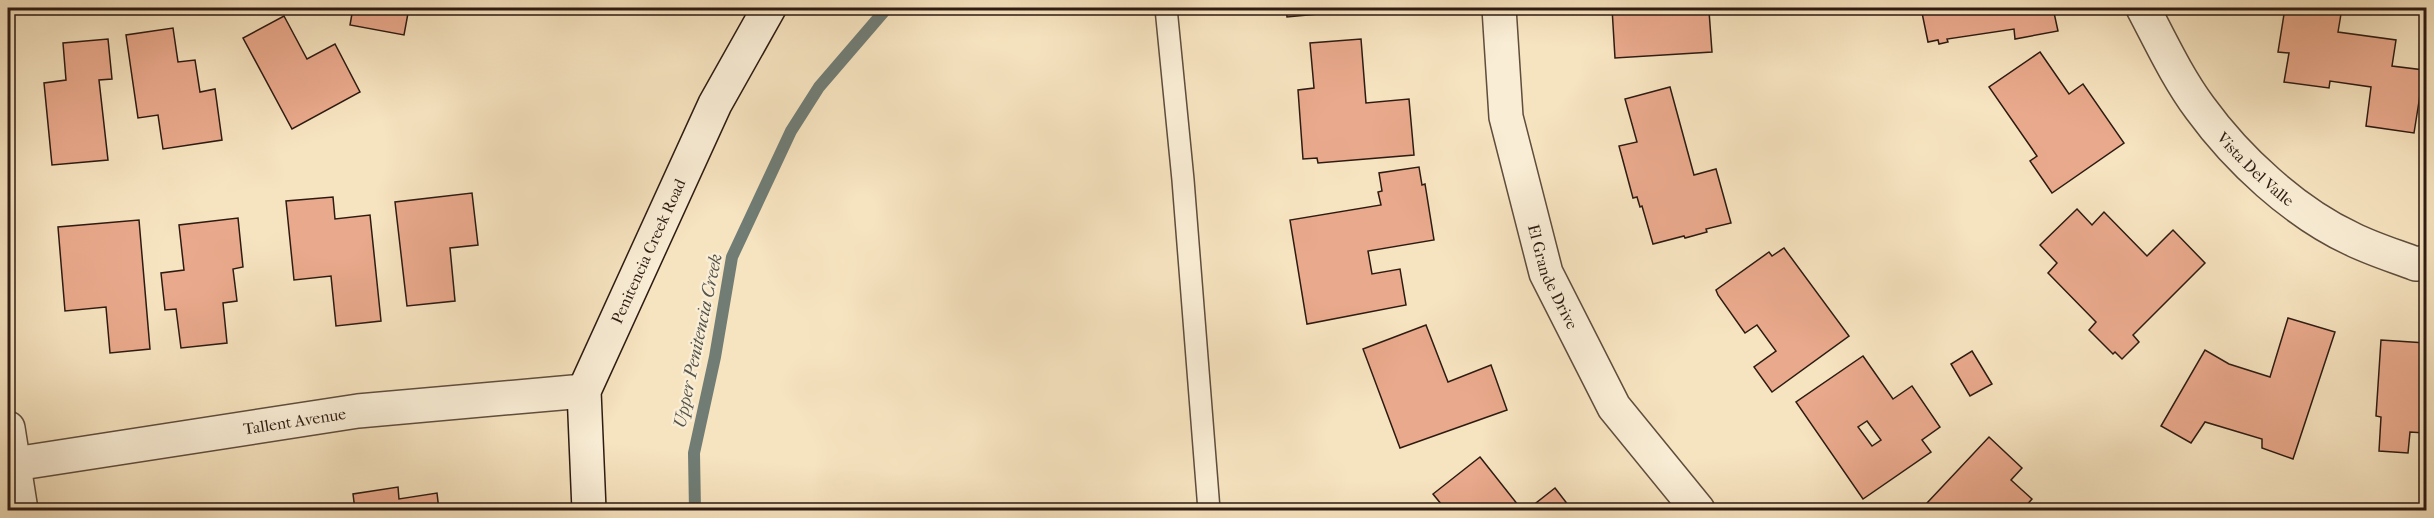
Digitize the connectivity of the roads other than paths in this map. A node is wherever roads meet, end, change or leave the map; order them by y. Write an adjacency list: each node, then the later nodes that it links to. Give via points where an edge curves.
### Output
1 (769, 8): 6 (street, Penitencia Creek Road, via 715,104)
2 (1166, 8): 11 (lane)
3 (1499, 8): 12 (street, El Grande Drive, via 1506,117 1545,273 1614,407)
4 (2143, 8): 5 (street, Vista Del Valle, via 2200,108 2235,150 2302,211 2352,239 2416,264)
5 (2427, 262)
6 (584, 391): 8 (street, Tallent Avenue, via 358,411); 10 (street, Penitencia Creek Road)
7 (8, 428): 8 (street)
8 (11, 464): 9 (street)
9 (21, 510)
10 (589, 510)
11 (1209, 510)
12 (1698, 510)

